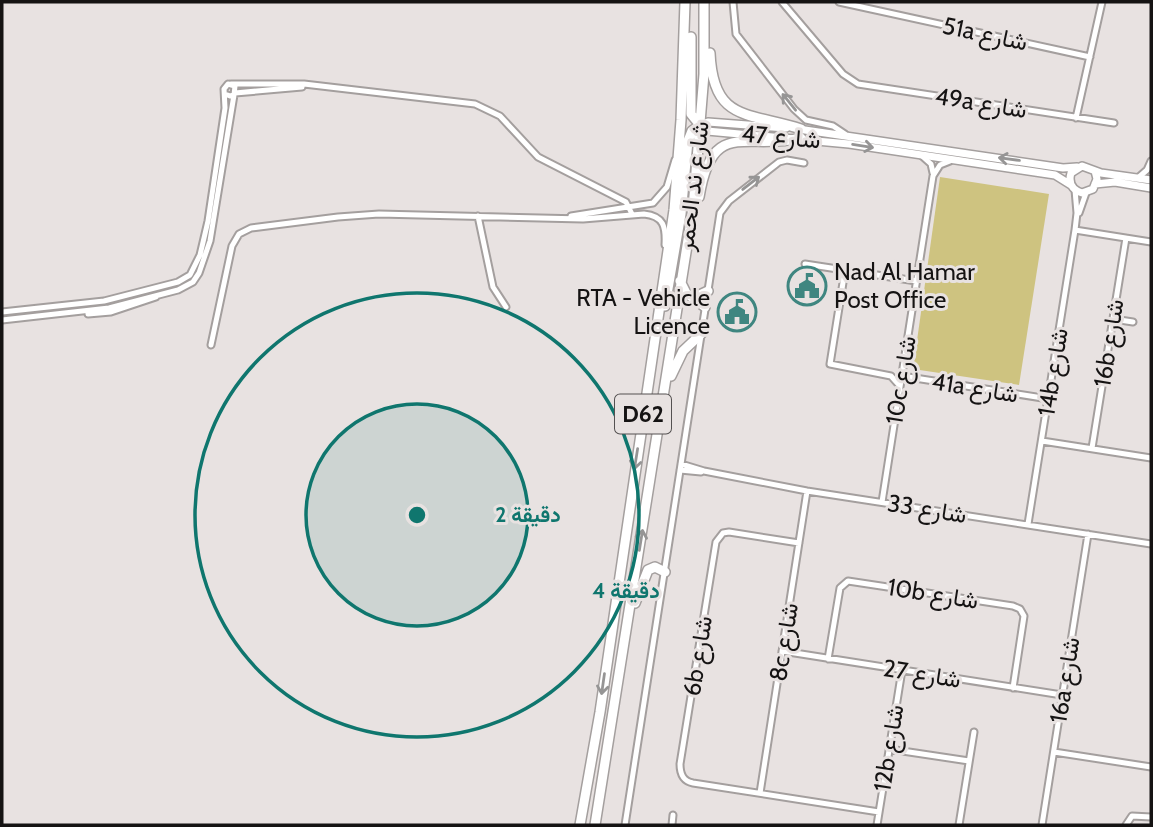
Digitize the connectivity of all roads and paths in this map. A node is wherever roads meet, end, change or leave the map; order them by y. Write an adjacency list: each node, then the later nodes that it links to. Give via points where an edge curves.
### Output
1 (687, 2): 16 (main road, via 690,107 692,118); 19 (main road, شارع ند الحمر / D62)
2 (704, 2): 8 (main road, شارع ند الحمر / D62)
3 (733, 2): 18 (street, one-way to 3, via 806,120 794,109 739,39)
4 (793, 2): 7 (street)
5 (839, 2): 9 (street, 51a شارع)
6 (1102, 2): 9 (street)
7 (784, 4): 14 (street, 49a شارع, via 849,80)
8 (705, 14): 16 (main road, شارع ند الحمر / D62); 17 (main road, via 711,76 723,102 742,114)
9 (1090, 57): 14 (street)
10 (231, 84): 11 (street); 12 (street, via 225,86); 13 (street)
11 (326, 86): 13 (street); 33 (street, via 484,107 500,116 538,156)
12 (225, 94): 13 (street); 51 (street, via 208,221 190,275 134,294 74,306)
13 (235, 94): 53 (street, via 207,250 197,278 178,290 109,308)
14 (1076, 118): 15 (street, 49a شارع)
15 (1114, 123)
16 (700, 125): 17 (street, شارع 47, via 707,131); 41 (main road, شارع ند الحمر / D62); 63 (main road, via 688,141 679,226)
17 (801, 134): 18 (street, شارع 47); 20 (street, شارع 47, one-way to 20); 41 (main road, via 741,140 718,150 703,175 693,237)
18 (845, 134): 24 (street, شارع 47, one-way to 18)
19 (679, 153): 33 (street, via 664,193 653,203); 44 (main road, شارع ند الحمر / D62)
20 (921, 155): 21 (street, شارع 47); 26 (street, via 931,164)
21 (955, 161): 26 (street, via 940,165); 30 (street, شارع 47, via 1055,175)
22 (1151, 161): 27 (street, via 1145,173)
23 (804, 163): 47 (street, شارع ند الحمر, one-way to 23, via 725,204 775,164 787,160)
24 (1077, 167): 25 (street); 30 (street, via 1071,173)
25 (1095, 171): 27 (street); 29 (street)
26 (933, 176): 46 (street, 10c شارع)
27 (1135, 177): 28 (street)
28 (1151, 180)
29 (1094, 184): 31 (street); 32 (street)
30 (1073, 187): 32 (street); 37 (street, 14b شارع)
31 (1151, 188)
32 (1086, 193): 37 (street, 14b شارع)
33 (630, 207): 34 (street); 36 (street)
34 (632, 214): 36 (street); 44 (street, via 653,215 664,225)
35 (478, 216): 36 (street); 49 (street, via 494,287); 56 (street, via 359,215 247,229 232,246)
36 (568, 217)
37 (1077, 219): 38 (street, 14b شارع)
38 (1075, 230): 39 (street); 62 (street, 14b شارع)
39 (1126, 238): 40 (street); 52 (street, 16b شارع)
40 (1151, 243)
41 (687, 246): 45 (main road, شارع ند الحمر / D62)
42 (805, 264): 43 (street)
43 (845, 271): 46 (street); 58 (street, via 830,364)
44 (664, 276): 63 (main road, شارع ند الحمر / D62)
45 (680, 281): 48 (main road); 61 (main road, شارع ند الحمر / D62)
46 (916, 281): 57 (street, 10c شارع)
47 (708, 291): 48 (main road); 50 (street, شارع ند الحمر)
48 (693, 298): 50 (main road)
49 (506, 307)
50 (705, 307): 55 (street, شارع ند الحمر)
51 (2, 312)
52 (1113, 319): 54 (street); 65 (street, 16b شارع)
53 (2, 320)
54 (1133, 322)
55 (701, 334): 61 (main road, via 683,351); 67 (street, شارع ند الحمر)
56 (211, 345)
57 (904, 363): 58 (street, via 897,372); 59 (street, 10c شارع)
58 (881, 373): 60 (street, via 894,377)
59 (902, 376): 60 (street, 10c شارع); 62 (street, 41a شارع)
60 (900, 386): 69 (street, 10c شارع)
61 (666, 391): 75 (main road, شارع ند الحمر / D62, one-way to 61)
62 (1049, 399): 64 (street, 14b شارع)
63 (644, 406): 90 (main road, شارع ند الحمر / D62, one-way to 90)
64 (1042, 441): 65 (street); 70 (street, 14b شارع)
65 (1092, 448): 66 (street)
66 (1151, 458)
67 (681, 467): 68 (street, شارع 33); 74 (street, شارع ند الحمر)
68 (807, 491): 69 (street, شارع 33); 72 (street, 8c شارع)
69 (882, 502): 70 (street, شارع 33)
70 (1028, 524): 71 (street, شارع 33)
71 (1088, 534): 73 (street, شارع 33); 80 (street, 16a شارع)
72 (799, 543): 76 (street, 8c شارع); 86 (street, 6b شارع, via 729,532 716,542 680,764 681,774 689,782)
73 (1151, 544)
74 (665, 572): 75 (main road, via 655,567 646,572); 92 (street, شارع ند الحمر)
75 (629, 618): 91 (main road, شارع ند الحمر / D62)
76 (782, 652): 77 (street, شارع 27); 86 (street, 8c شارع)
77 (828, 659): 78 (street, شارع 27); 79 (street, 10b شارع, via 839,592 845,582 1013,606 1024,616)
78 (902, 670): 79 (street, شارع 27); 82 (street, 12b شارع)
79 (1013, 688): 80 (street, شارع 27)
80 (1062, 695): 83 (street, 16a شارع)
81 (974, 732): 84 (street)
82 (889, 750): 84 (street); 87 (street, 12b شارع)
83 (1054, 752): 85 (street); 96 (street, 16a شارع)
84 (969, 761): 95 (street)
85 (1151, 767)
86 (760, 793): 87 (street)
87 (879, 812): 94 (street, 12b شارع)
88 (673, 815): 93 (street)
89 (1151, 817): 97 (street, via 1132,816)
90 (580, 825)
91 (595, 825)
92 (625, 825)
93 (672, 825)
94 (877, 825)
95 (959, 825)
96 (1042, 825)
97 (1126, 825)

